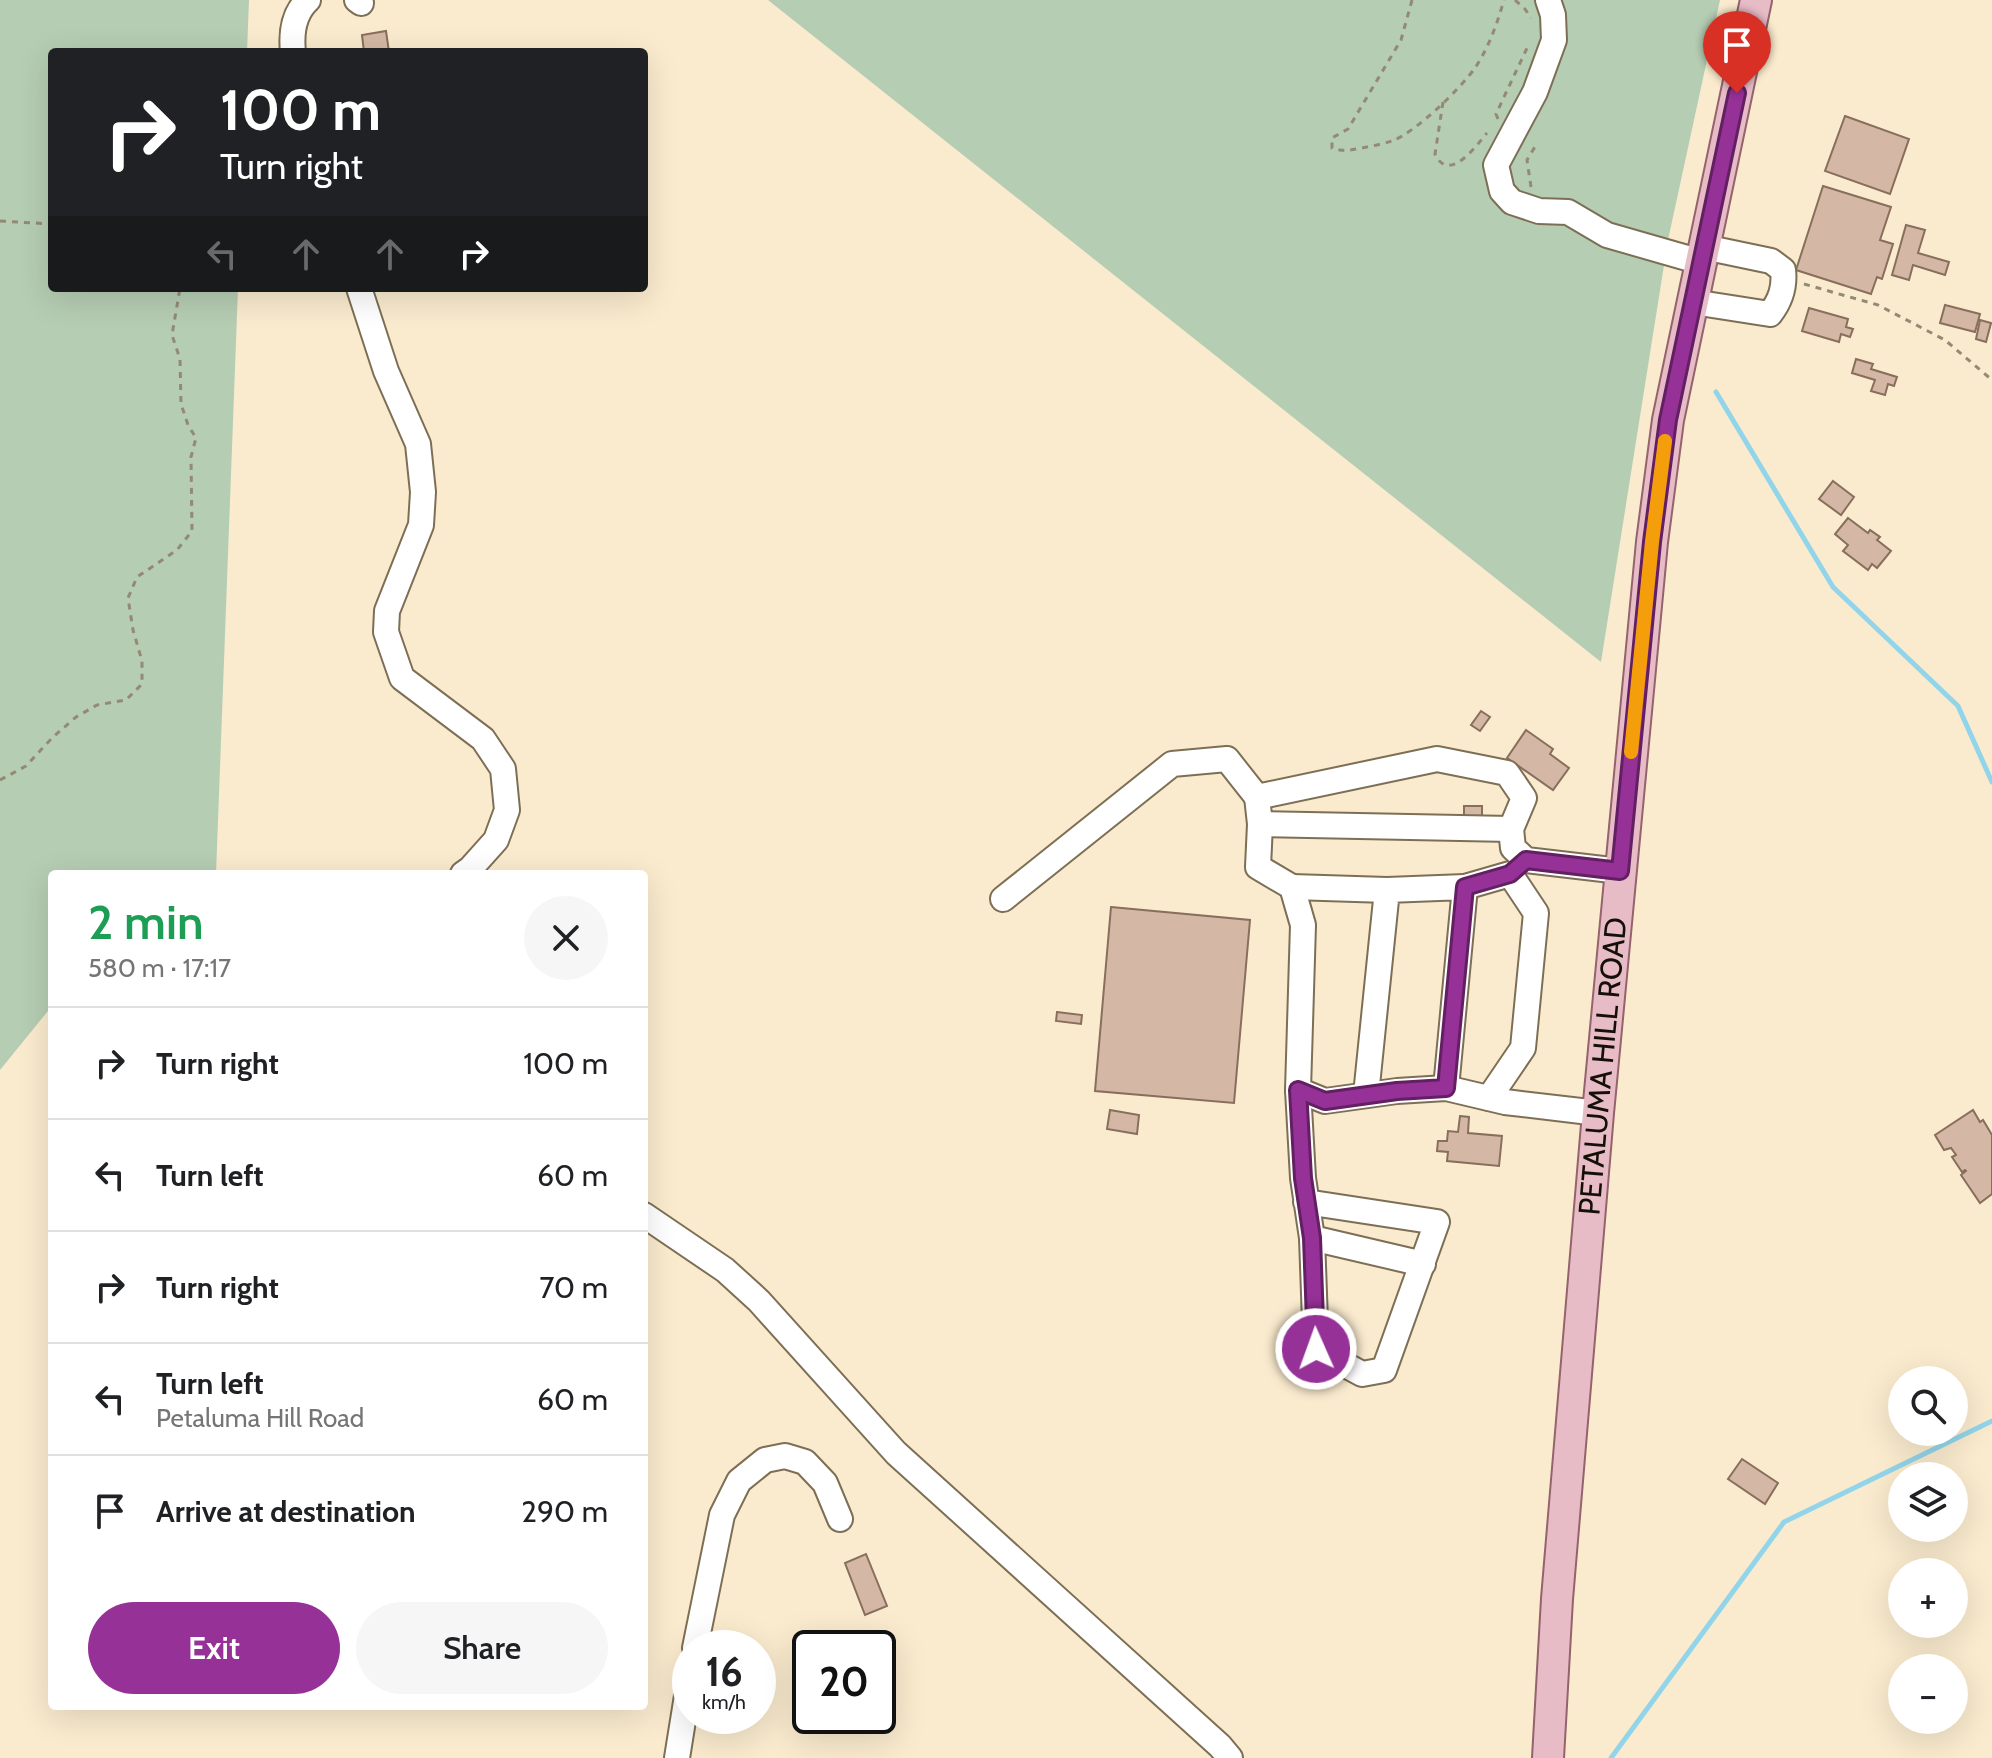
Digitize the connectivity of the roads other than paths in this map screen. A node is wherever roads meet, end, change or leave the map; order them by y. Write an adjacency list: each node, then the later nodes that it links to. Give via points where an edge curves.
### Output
1 (308, 0): 4 (lane, via 299,8)
2 (1548, 0): 5 (lane, via 1554,40 1535,92 1496,165 1502,191 1512,202 1539,211 1568,212 1607,235)
3 (1756, 0): 5 (main road, PETALUMA HILL ROAD)
4 (293, 48)
5 (1702, 255): 7 (main road, PETALUMA HILL ROAD); 7 (lane, via 1771,261 1783,270 1785,284 1770,314)
6 (360, 292): 12 (lane, via 386,371 418,444 423,492 421,525 387,611 386,632 402,678 483,739 503,769 507,810 496,840)
7 (1693, 302): 13 (main road, PETALUMA HILL ROAD, via 1668,420 1652,542)
8 (1257, 797): 9 (lane); 10 (lane, via 1437,759 1507,773 1524,798); 17 (lane, via 1227,759 1172,764)
9 (1260, 824): 10 (lane); 14 (lane, via 1258,867)
10 (1511, 829): 11 (lane)
11 (1518, 867): 13 (lane); 15 (lane); 21 (lane, via 1536,913 1523,1048)
12 (469, 870)
13 (1620, 871): 22 (main road, PETALUMA HILL ROAD)
14 (1292, 887): 16 (lane); 19 (lane, via 1303,925)
15 (1465, 887): 16 (lane); 18 (lane)
16 (1387, 890): 20 (lane)
17 (1003, 899)
18 (1446, 1088): 20 (lane); 21 (lane)
19 (1298, 1090): 20 (lane, via 1325,1101); 23 (lane)
20 (1366, 1095)
21 (1489, 1098): 22 (lane)
22 (1598, 1113): 32 (main road, PETALUMA HILL ROAD)
23 (1306, 1202): 25 (lane); 26 (lane, via 1437,1222)
24 (648, 1218): 31 (lane, via 725,1270 759,1301 896,1453)
25 (1312, 1238): 26 (lane); 26 (lane, via 1316,1349 1362,1374 1384,1370)
26 (1423, 1264)
27 (840, 1519): 28 (lane, via 825,1483 805,1462 785,1456 765,1460 739,1481 722,1515)
28 (699, 1630)
29 (681, 1734): 30 (lane)
30 (677, 1758)
31 (1230, 1758)
32 (1548, 1758)

